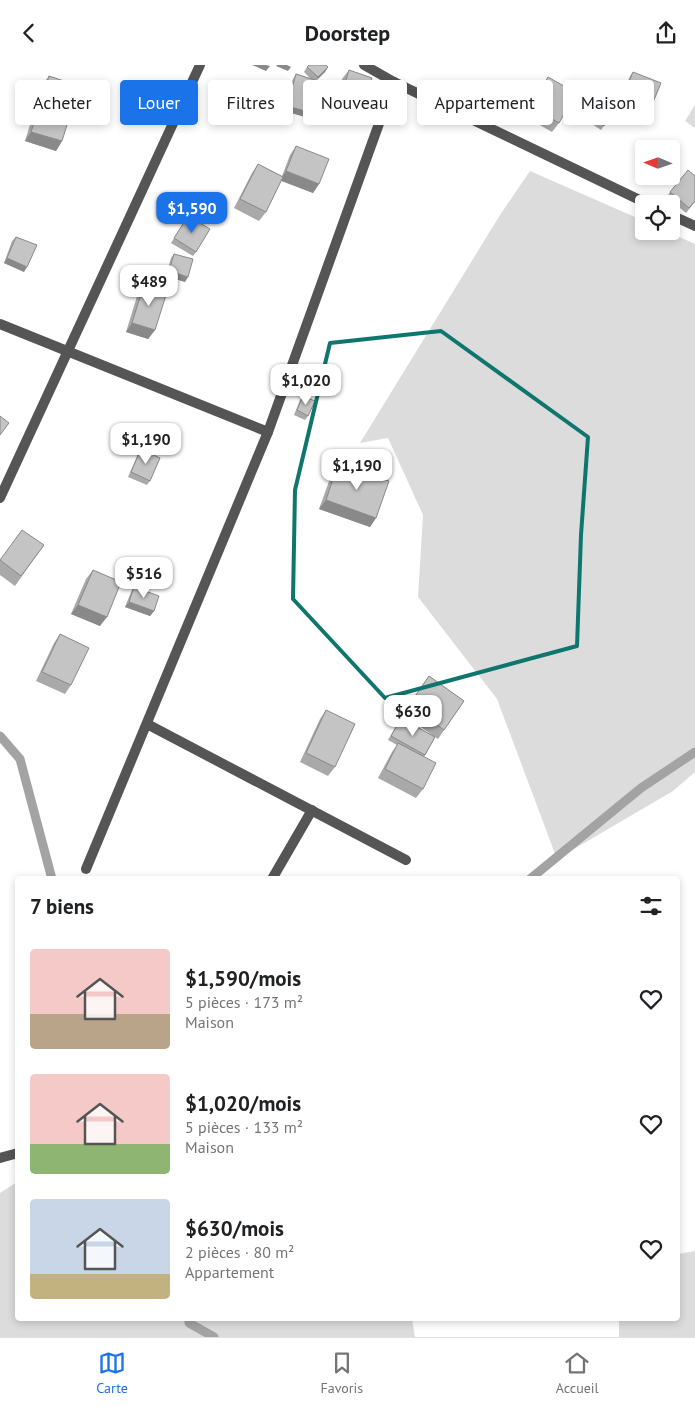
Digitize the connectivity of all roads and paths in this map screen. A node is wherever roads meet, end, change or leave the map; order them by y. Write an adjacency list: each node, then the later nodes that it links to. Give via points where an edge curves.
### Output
1 (200, 65): 10 (street)
2 (364, 65): 3 (street)
3 (390, 80)
4 (407, 88): 6 (street)
5 (379, 125): 11 (street)
6 (635, 198)
7 (680, 219): 8 (street)
8 (695, 226)
9 (0, 324): 10 (street)
10 (69, 351): 11 (street); 12 (street)
11 (268, 432): 13 (street)
12 (0, 498)
13 (147, 724): 14 (street); 16 (street)
14 (312, 810): 15 (street); 17 (street)
15 (406, 860)
16 (86, 869)
17 (274, 876)
18 (15, 1154): 19 (street)
19 (0, 1158)

